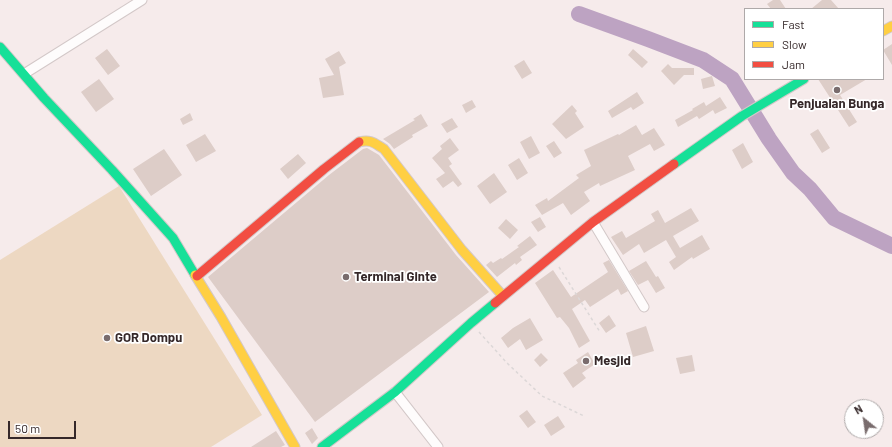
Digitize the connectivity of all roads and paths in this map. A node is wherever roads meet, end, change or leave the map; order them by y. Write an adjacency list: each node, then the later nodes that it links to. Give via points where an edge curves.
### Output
1 (142, 0): 3 (street)
2 (0, 47): 3 (main road)
3 (24, 74): 7 (main road, via 173,238)
4 (802, 80): 5 (main road, via 742,116)
5 (593, 222): 6 (main road); 9 (street)
6 (552, 255): 8 (main road); 11 (path)
7 (197, 276): 8 (main road, via 324,169 359,142 367,140 384,149 462,250); 14 (main road)
8 (503, 296): 10 (main road)
9 (644, 307)
10 (471, 323): 12 (main road); 13 (path, via 507,363 542,396)
11 (600, 332)
12 (395, 392): 15 (main road); 16 (street)
13 (584, 416)
14 (295, 447)
15 (322, 447)
16 (438, 447)

